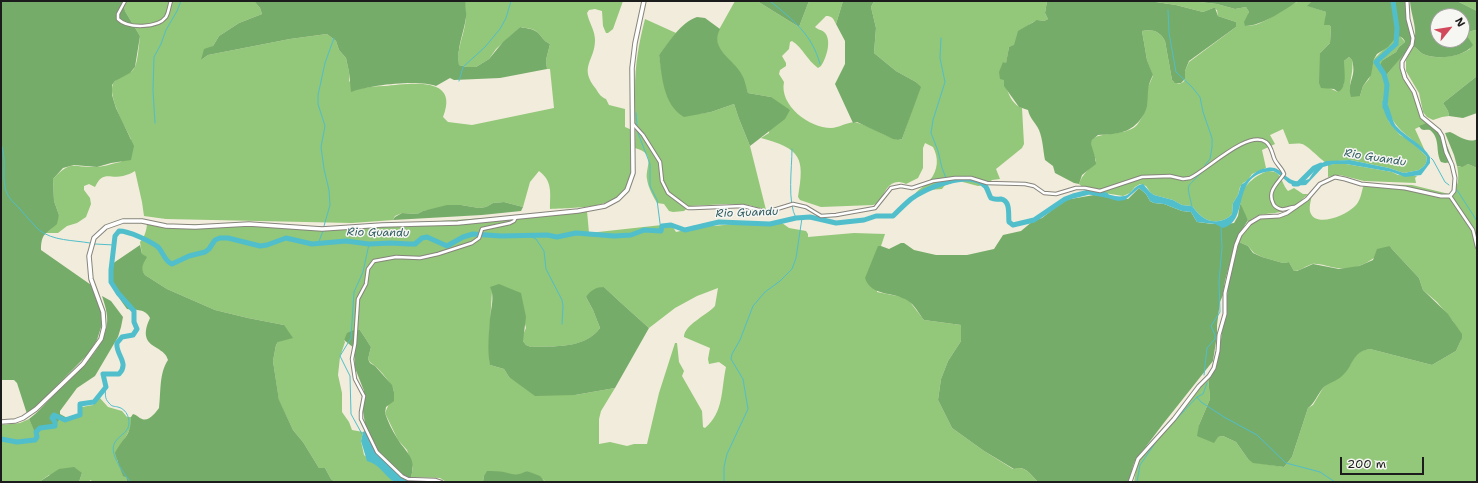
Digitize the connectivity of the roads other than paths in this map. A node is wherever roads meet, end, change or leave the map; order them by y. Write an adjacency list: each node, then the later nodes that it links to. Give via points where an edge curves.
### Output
1 (125, 1): 2 (street, via 118,19 126,24 138,26 165,18)
2 (171, 1)
3 (644, 1): 5 (main road, via 632,68)
4 (1407, 1): 6 (street, via 1413,38 1412,45 1402,62 1402,68 1414,92 1422,117 1442,136 1455,178 1454,191)
5 (633, 124): 7 (street, via 660,162 662,181 668,193 688,208 743,206 767,212 793,204 806,207 822,216 836,215 875,208 894,187 912,188 933,181 964,177 987,183 1029,185 1047,194 1062,193 1076,188 1100,191 1142,177 1190,178 1236,147 1256,139 1268,144 1284,174 1272,192 1273,203 1281,209); 8 (main road, via 634,173 627,190 618,199 605,206 578,211)
6 (1450, 196): 7 (street, via 1416,189 1361,184 1335,177 1320,184); 9 (street, via 1473,230)
7 (1297, 207): 12 (street, via 1283,215 1255,219 1240,236 1227,284 1225,314 1214,368 1138,459)
8 (516, 217): 10 (main road, via 458,223 322,229 249,224 166,226 142,221 123,221 106,227 94,238 89,256 91,279 103,312 104,327 101,339 83,364 36,409 16,421); 11 (street, via 510,223 484,228 479,238 472,243 420,258 396,257 374,261 368,269 366,284 358,299 352,365 355,379 364,396 361,418 380,455 404,478)
9 (1477, 247)
10 (1, 422)
11 (441, 482)
12 (1130, 482)

